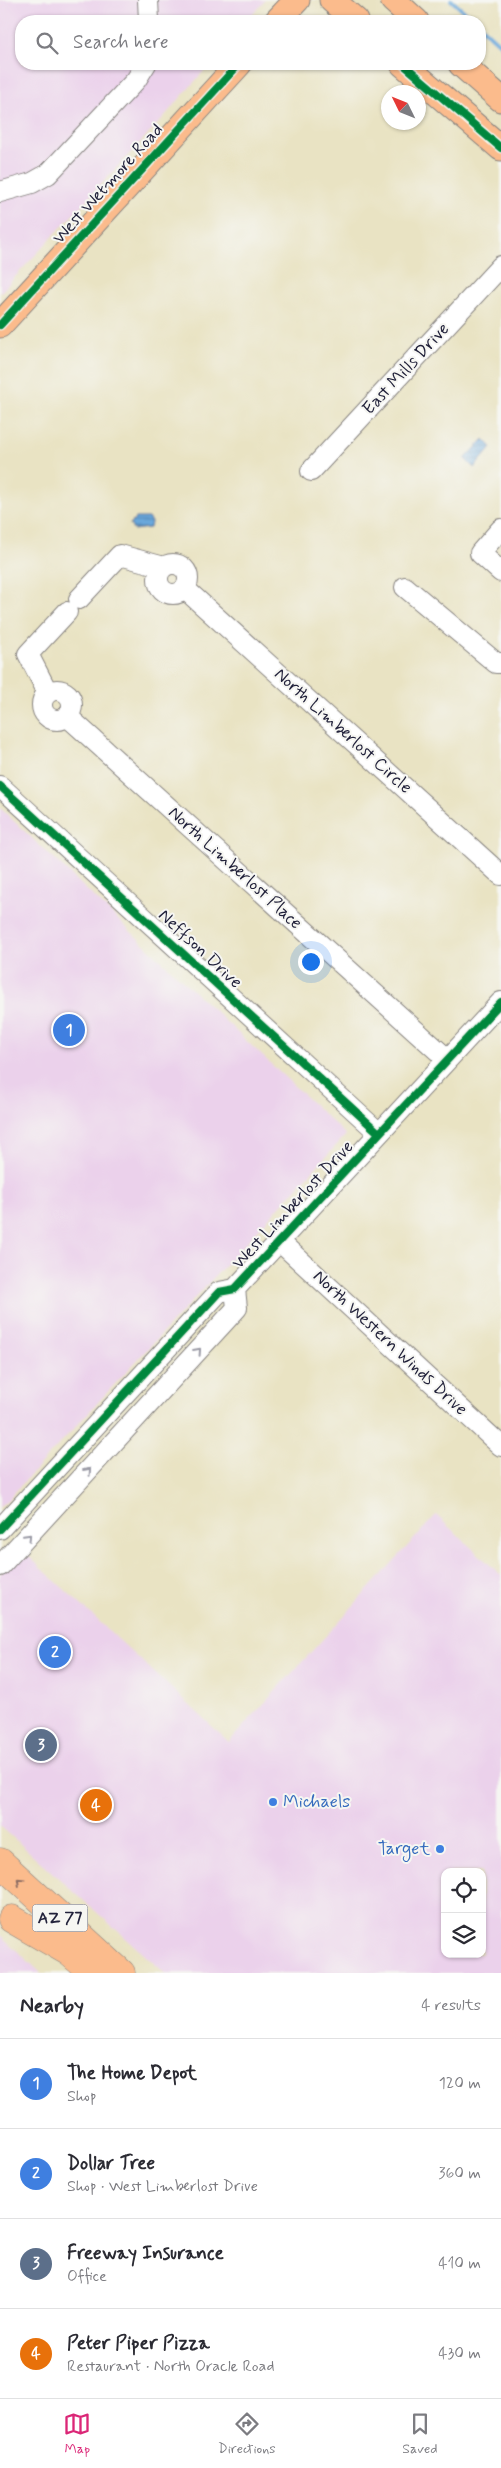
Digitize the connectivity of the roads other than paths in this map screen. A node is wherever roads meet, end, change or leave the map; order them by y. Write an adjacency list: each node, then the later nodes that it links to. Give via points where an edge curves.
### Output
1 (148, 0): 5 (street)
2 (297, 0): 6 (main road)
3 (332, 0): 7 (main road)
4 (393, 0): 8 (main road)
5 (149, 15)
6 (283, 15)
7 (349, 15)
8 (409, 15)
9 (142, 70): 15 (street, via 48,174 28,185)
10 (234, 70): 17 (main road, West Wetmore Road)
11 (410, 70): 14 (main road)
12 (469, 70): 13 (main road)
13 (501, 99)
14 (501, 148)
15 (0, 192)
16 (501, 266): 18 (street, East Mills Drive)
17 (0, 326)
18 (311, 471)
19 (501, 529): 20 (street, via 480,553)
20 (501, 572)
21 (405, 586): 22 (street, via 496,664)
22 (501, 663)
23 (67, 716): 25 (street, North Limberlost Circle, via 54,719 45,714 42,700 48,693 28,654 120,555 164,567 158,576 162,590 171,594 185,589); 27 (street, North Limberlost Place)
24 (0, 786): 28 (street, Neffson Drive)
25 (501, 874)
26 (501, 1002): 27 (street, West Limberlost Drive)
27 (447, 1060): 28 (street, West Limberlost Drive)
28 (379, 1133): 29 (street, West Limberlost Drive)
29 (279, 1241): 30 (street, West Limberlost Drive); 33 (street, North Western Winds Drive)
30 (235, 1289): 31 (street, West Limberlost Drive, via 218,1292); 32 (street, West Limberlost Drive, one-way to 30, via 237,1308)
31 (166, 1350): 32 (street, via 164,1366); 34 (street, West Limberlost Drive)
32 (171, 1380): 35 (street, West Limberlost Drive, one-way to 32)
33 (501, 1446)
34 (50, 1476): 35 (street, via 57,1487); 36 (street, West Limberlost Drive)
35 (55, 1507): 37 (street, West Limberlost Drive, one-way to 35)
36 (0, 1529)
37 (0, 1566)
38 (0, 1862): 42 (highway, AZ 77, one-way to 38)
39 (6, 1914): 40 (highway, AZ 77); 41 (highway, via 70,1952)
40 (69, 1973)
41 (94, 1973)
42 (121, 1973)

